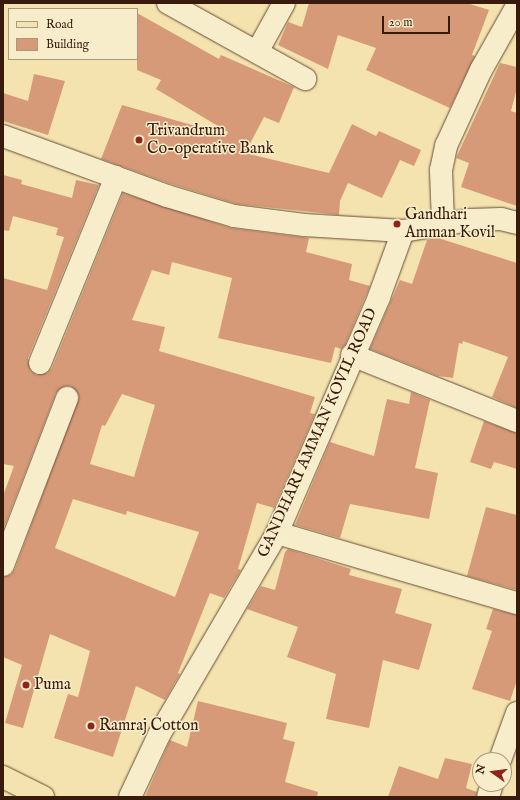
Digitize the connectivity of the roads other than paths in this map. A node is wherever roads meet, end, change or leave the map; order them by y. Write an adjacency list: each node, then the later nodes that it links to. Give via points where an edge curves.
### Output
1 (168, 3): 4 (street)
2 (284, 3): 4 (street)
3 (517, 6): 8 (street, via 481,70 446,146 441,170)
4 (257, 52): 5 (street)
5 (305, 79)
6 (3, 136): 7 (street)
7 (116, 177): 10 (street, via 234,216 304,225); 12 (street)
8 (443, 223): 9 (street, via 501,218); 10 (street)
9 (517, 223)
10 (402, 231): 11 (street, GANDHARI AMMAN KOVIL ROAD, via 379,297)
11 (352, 355): 14 (street); 15 (street, GANDHARI AMMAN KOVIL ROAD)
12 (40, 363)
13 (67, 398): 16 (street)
14 (517, 421)
15 (277, 533): 17 (street); 22 (street, GANDHARI AMMAN KOVIL ROAD, via 159,736)
16 (3, 565)
17 (517, 603)
18 (517, 713): 19 (street)
19 (503, 752)
20 (3, 777): 21 (main road)
21 (44, 797)
22 (130, 797)

